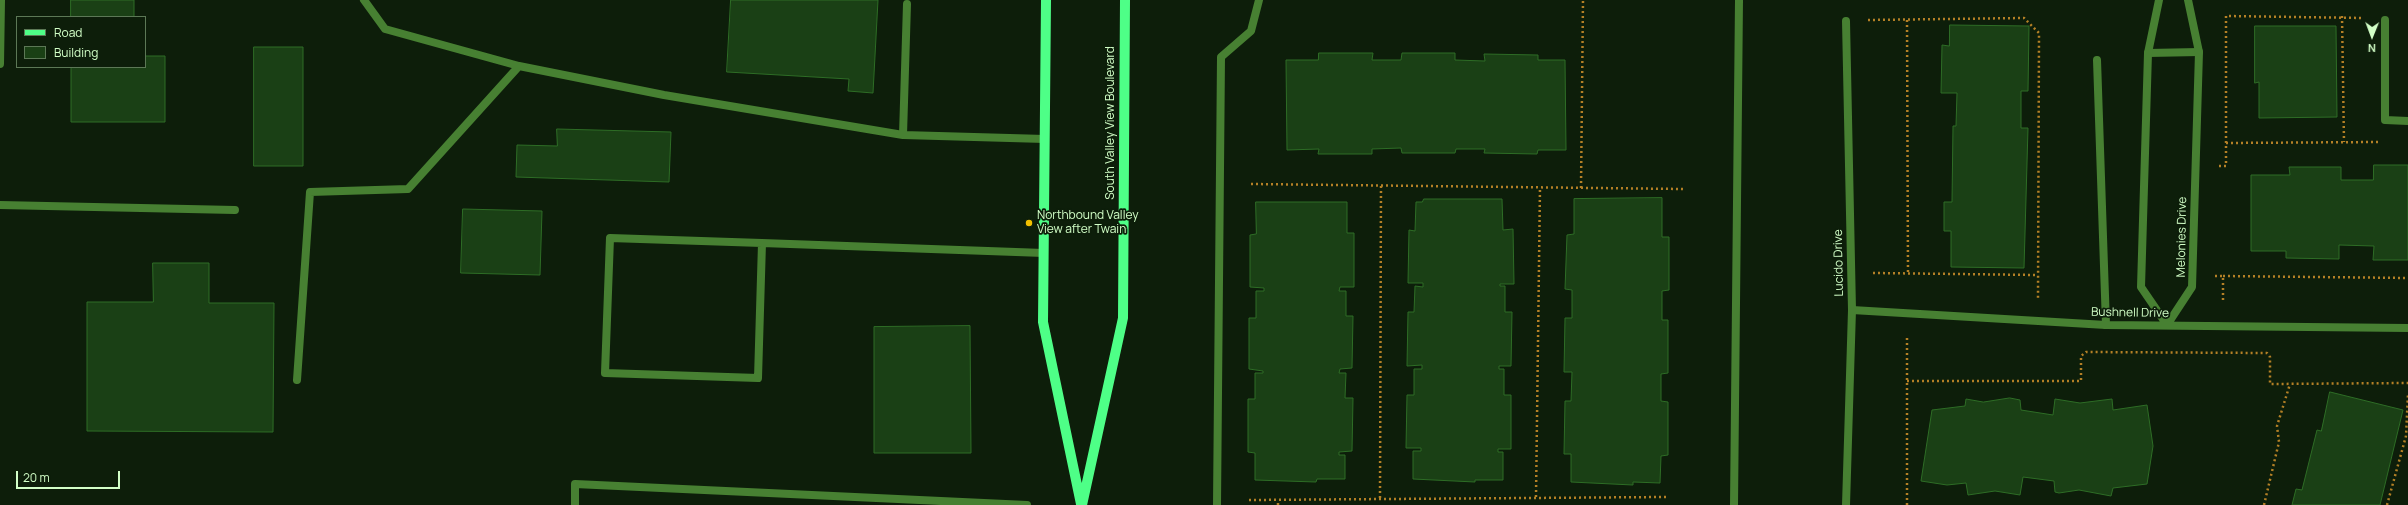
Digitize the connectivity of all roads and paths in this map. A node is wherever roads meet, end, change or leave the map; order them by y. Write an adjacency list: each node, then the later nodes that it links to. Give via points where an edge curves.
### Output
1 (1, 0): 18 (street)
2 (364, 0): 19 (street, via 386,29)
3 (1046, 0): 22 (main road, South Valley View Boulevard)
4 (1125, 0): 61 (main road, South Valley View Boulevard, via 1123,318)
5 (1259, 0): 62 (street, via 1251,31 1221,56)
6 (1583, 0): 30 (path)
7 (1739, 0): 64 (street)
8 (2159, 0): 15 (street)
9 (2188, 0): 16 (street, Melonies Drive)
10 (907, 4): 21 (street)
11 (2342, 16): 13 (path); 23 (path); 25 (path, via 2226,16)
12 (1907, 20): 14 (path); 37 (path); 38 (path, via 2024,18 2039,33)
13 (2385, 20): 20 (street, via 2385,120)
14 (1846, 21): 36 (street, Lucido Drive)
15 (2148, 52): 16 (street); 46 (street, via 2142,287)
16 (2199, 52): 46 (street, Melonies Drive, via 2192,287)
17 (2097, 60): 45 (street)
18 (0, 64)
19 (520, 66): 21 (street, via 664,95); 49 (street, via 408,189 310,192)
20 (2408, 121)
21 (903, 134): 22 (street)
22 (1045, 139): 35 (main road, South Valley View Boulevard)
23 (2344, 142): 24 (path); 25 (path)
24 (2384, 142)
25 (2226, 143): 26 (path, via 2226,166)
26 (2213, 166)
27 (1251, 184): 28 (path)
28 (1381, 186): 29 (path); 56 (path)
29 (1540, 187): 30 (path); 55 (path)
30 (1581, 188): 31 (path)
31 (1683, 189)
32 (0, 205): 33 (street)
33 (234, 210)
34 (762, 243): 34 (street, via 758,378 605,373 610,238); 35 (street)
35 (1044, 253): 61 (main road, South Valley View Boulevard, via 1043,322)
36 (1851, 273): 37 (path); 42 (street, Lucido Drive)
37 (1908, 274): 38 (path)
38 (2038, 275): 44 (path)
39 (2212, 276): 40 (path)
40 (2223, 276): 41 (path); 47 (path)
41 (2408, 278)
42 (1852, 310): 43 (street, Bushnell Drive); 65 (street, Lucido Drive)
43 (1907, 313): 44 (street, Bushnell Drive); 50 (path)
44 (2038, 322): 45 (street, Bushnell Drive)
45 (2106, 325): 46 (street, Bushnell Drive)
46 (2167, 326): 47 (street, Bushnell Drive)
47 (2223, 326): 48 (street, Bushnell Drive)
48 (2408, 328)
49 (297, 380)
50 (1907, 381): 52 (path, via 2081,381 2081,356 2086,352 2267,353 2270,357 2270,384); 66 (path)
51 (2408, 383): 52 (path)
52 (2290, 384): 67 (path, via 2278,426 2279,442)
53 (2408, 394): 68 (path, via 2406,436)
54 (1666, 496): 55 (path)
55 (1536, 497): 56 (path)
56 (1380, 498): 58 (path)
57 (1249, 500): 58 (path)
58 (1278, 500): 63 (path)
59 (575, 505): 60 (street, via 575,484)
60 (1027, 505)
61 (1081, 505)
62 (1216, 505)
63 (1278, 505)
64 (1734, 505)
65 (1846, 505)
66 (1907, 505)
67 (2264, 505)
68 (2387, 505)

